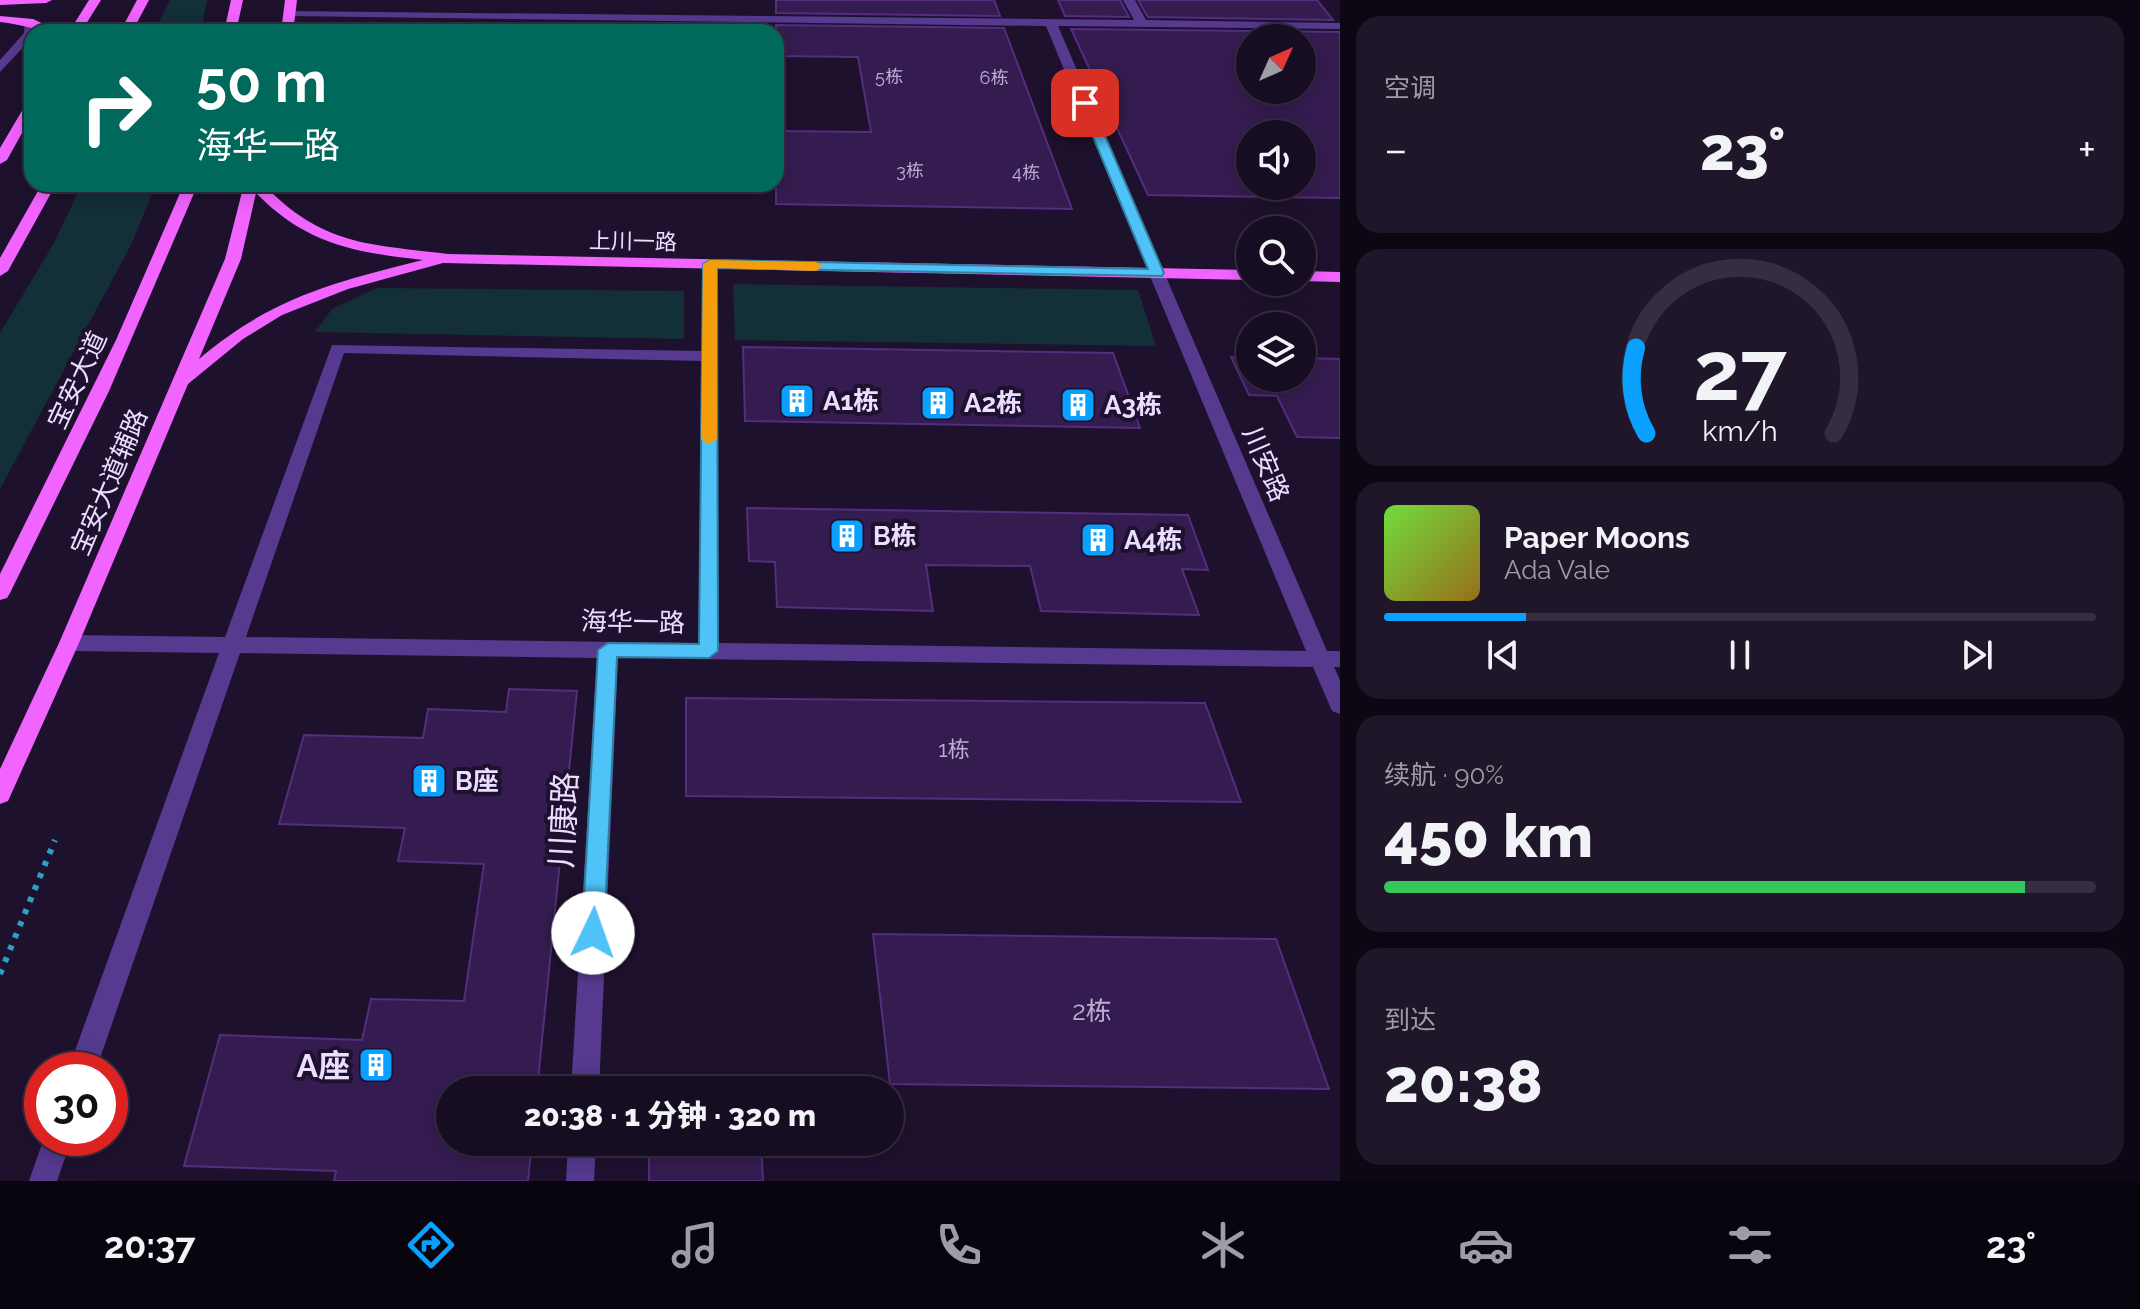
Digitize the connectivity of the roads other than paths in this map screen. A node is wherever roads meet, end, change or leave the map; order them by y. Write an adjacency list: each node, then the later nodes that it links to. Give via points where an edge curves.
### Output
1 (46, 0): 7 (main road)
2 (95, 0): 15 (main road)
3 (143, 0): 16 (main road)
4 (237, 0): 17 (main road)
5 (441, 0): 9 (street)
6 (1129, 0): 18 (street)
7 (0, 2)
8 (290, 6): 9 (street)
9 (435, 15): 12 (street, via 782,14)
10 (0, 19): 11 (main road)
11 (29, 21): 13 (street); 14 (main road)
12 (1051, 23): 18 (street); 31 (street, 川安路)
13 (29, 24)
14 (36, 24)
15 (80, 24)
16 (130, 24)
17 (232, 24)
18 (1142, 24): 19 (street)
19 (1340, 26)
20 (24, 40): 21 (street)
21 (0, 68)
22 (24, 118): 23 (main road)
23 (0, 160)
24 (44, 192): 30 (main road)
25 (188, 192): 37 (main road, 宝安大道, via 144,300)
26 (251, 192): 36 (main road, 宝安大道辅路, via 233,259)
27 (261, 192): 28 (main road, 上川一路, via 315,233 365,247)
28 (448, 259): 29 (main road, 上川一路); 36 (main road, 上川一路, via 298,301 255,323)
29 (710, 264): 31 (main road, 上川一路); 35 (street)
30 (0, 271)
31 (1157, 273): 32 (main road, 上川一路); 42 (street, 川安路)
32 (1236, 275)
33 (1316, 276): 34 (main road)
34 (1340, 277)
35 (709, 356): 39 (street, via 338,348); 41 (street)
36 (180, 382): 38 (main road, 宝安大道辅路)
37 (0, 593)
38 (69, 643): 39 (street, 海华一路); 44 (main road, 宝安大道辅路)
39 (233, 645): 40 (street, 海华一路); 45 (street)
40 (608, 650): 41 (street, 海华一路); 46 (street, 川康路)
41 (709, 651): 42 (street, 海华一路)
42 (1330, 659): 43 (street, 川安路)
43 (1340, 705)
44 (0, 794)
45 (88, 1052)
46 (586, 1076)
47 (52, 1156): 49 (street)
48 (581, 1156): 50 (street)
49 (43, 1181)
50 (580, 1181)

